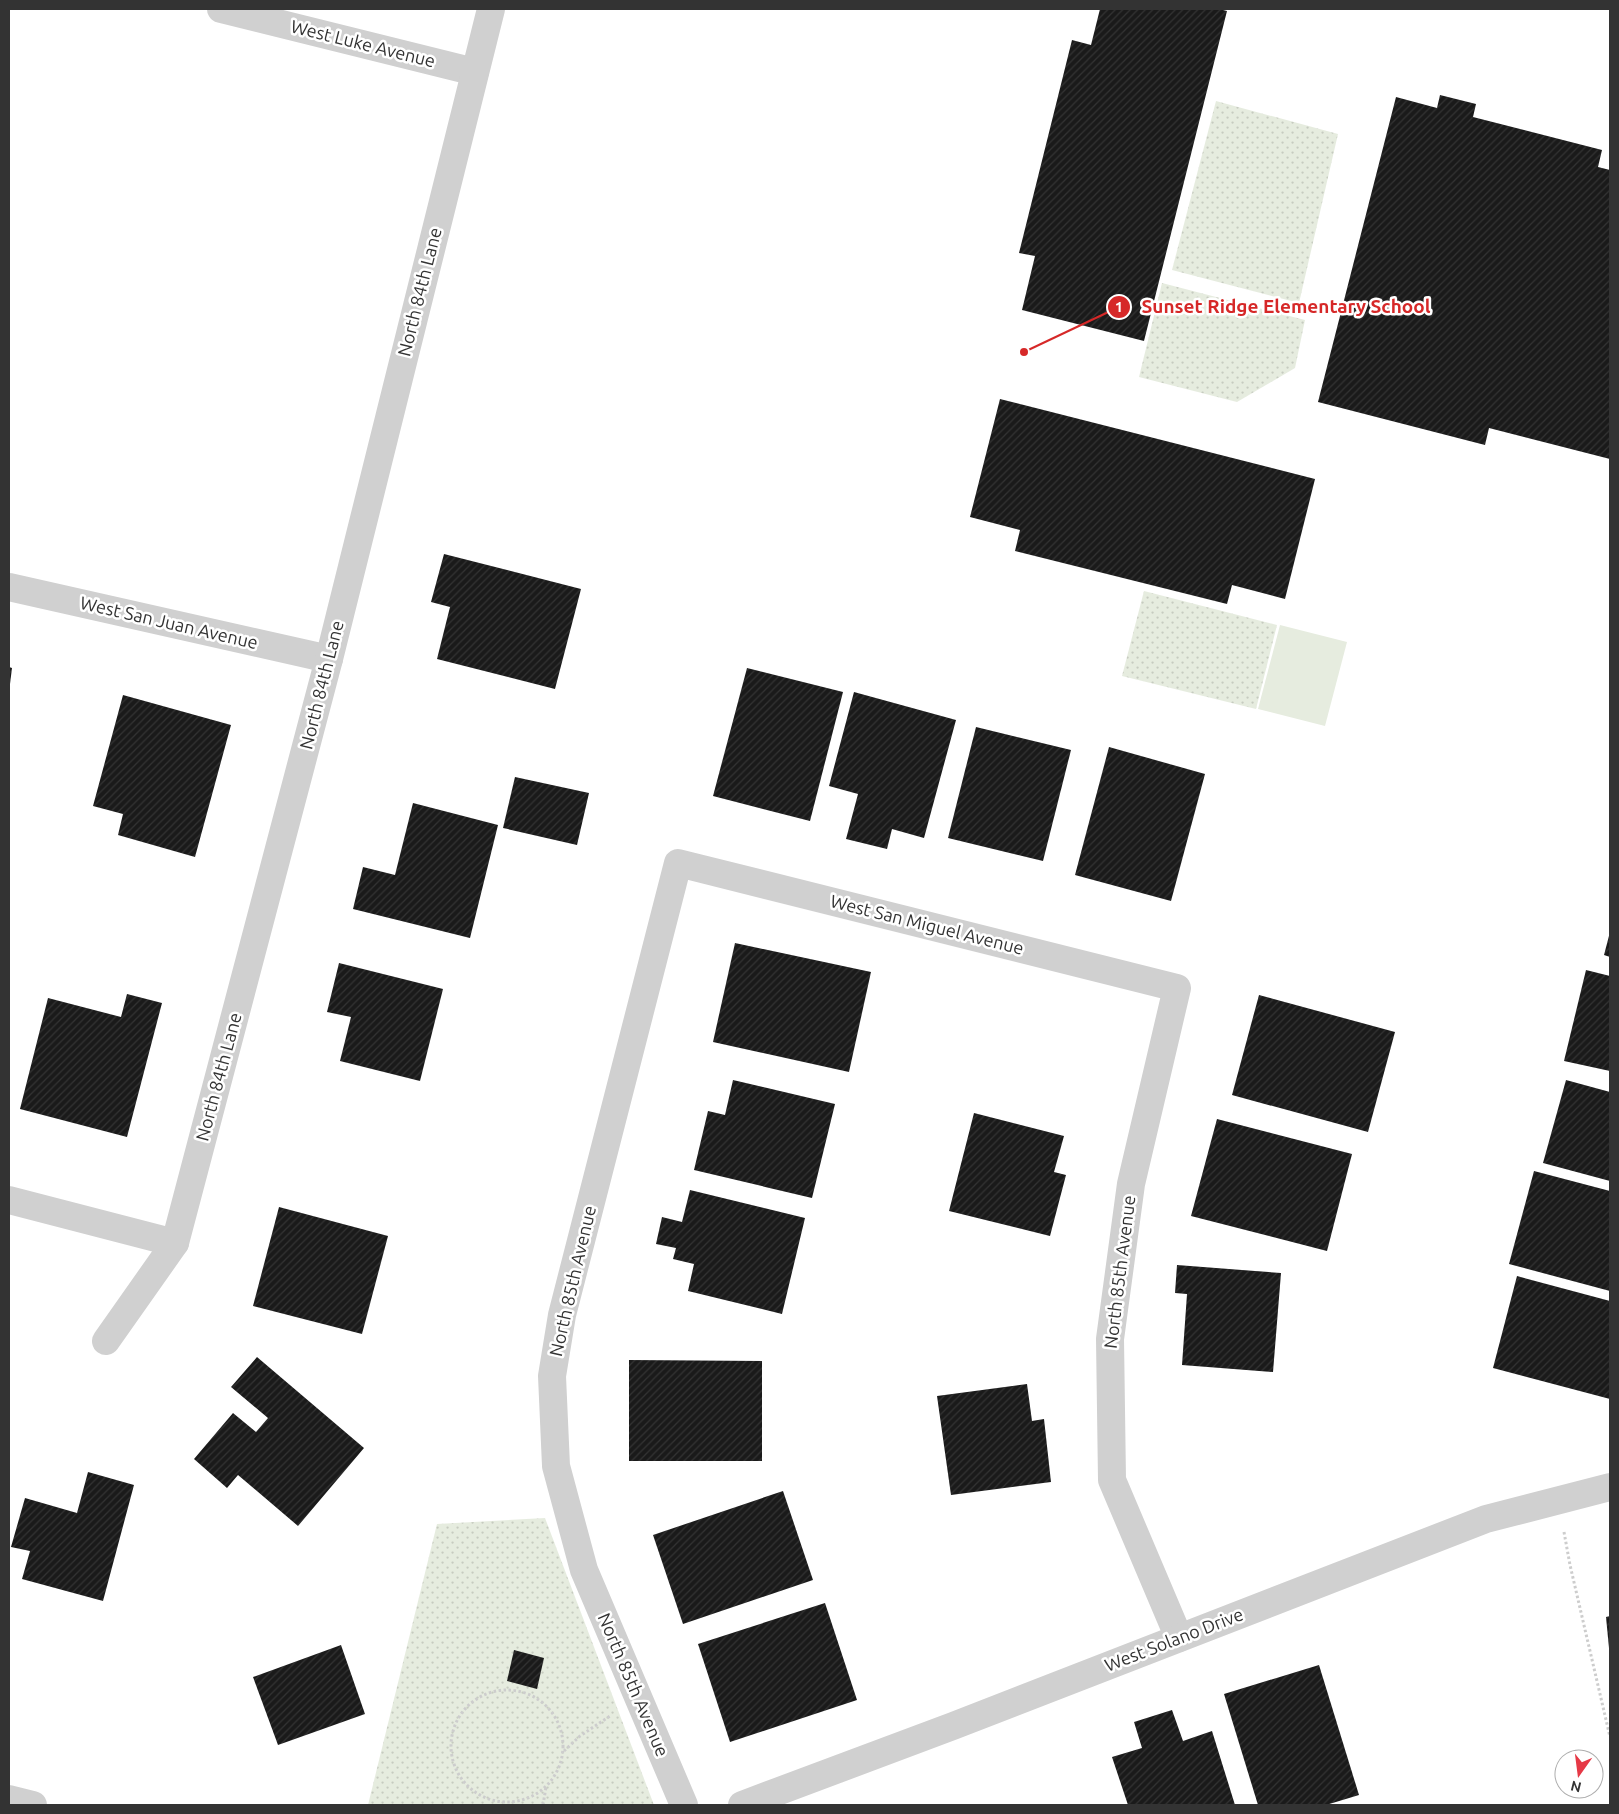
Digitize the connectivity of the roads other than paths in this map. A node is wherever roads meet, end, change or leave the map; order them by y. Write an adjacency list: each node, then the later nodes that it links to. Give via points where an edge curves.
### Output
1 (222, 9): 3 (street, West Luke Avenue)
2 (491, 9): 3 (street, North 84th Lane)
3 (475, 72): 5 (street, North 84th Lane)
4 (9, 587): 5 (street, West San Juan Avenue)
5 (329, 659): 9 (street, North 84th Lane)
6 (678, 863): 7 (street, West San Miguel Avenue); 15 (street, North 85th Avenue, via 562,1315 552,1376 556,1466 584,1570)
7 (1177, 988): 12 (street, North 85th Avenue, via 1131,1184 1110,1339 1112,1480)
8 (9, 1200): 9 (street)
9 (175, 1243): 10 (street, North 84th Lane)
10 (106, 1341)
11 (1610, 1487): 12 (street, West Solano Drive, via 1486,1519)
12 (1180, 1638): 16 (street, West Solano Drive)
13 (9, 1799): 14 (street)
14 (33, 1805)
15 (684, 1805)
16 (742, 1805)

